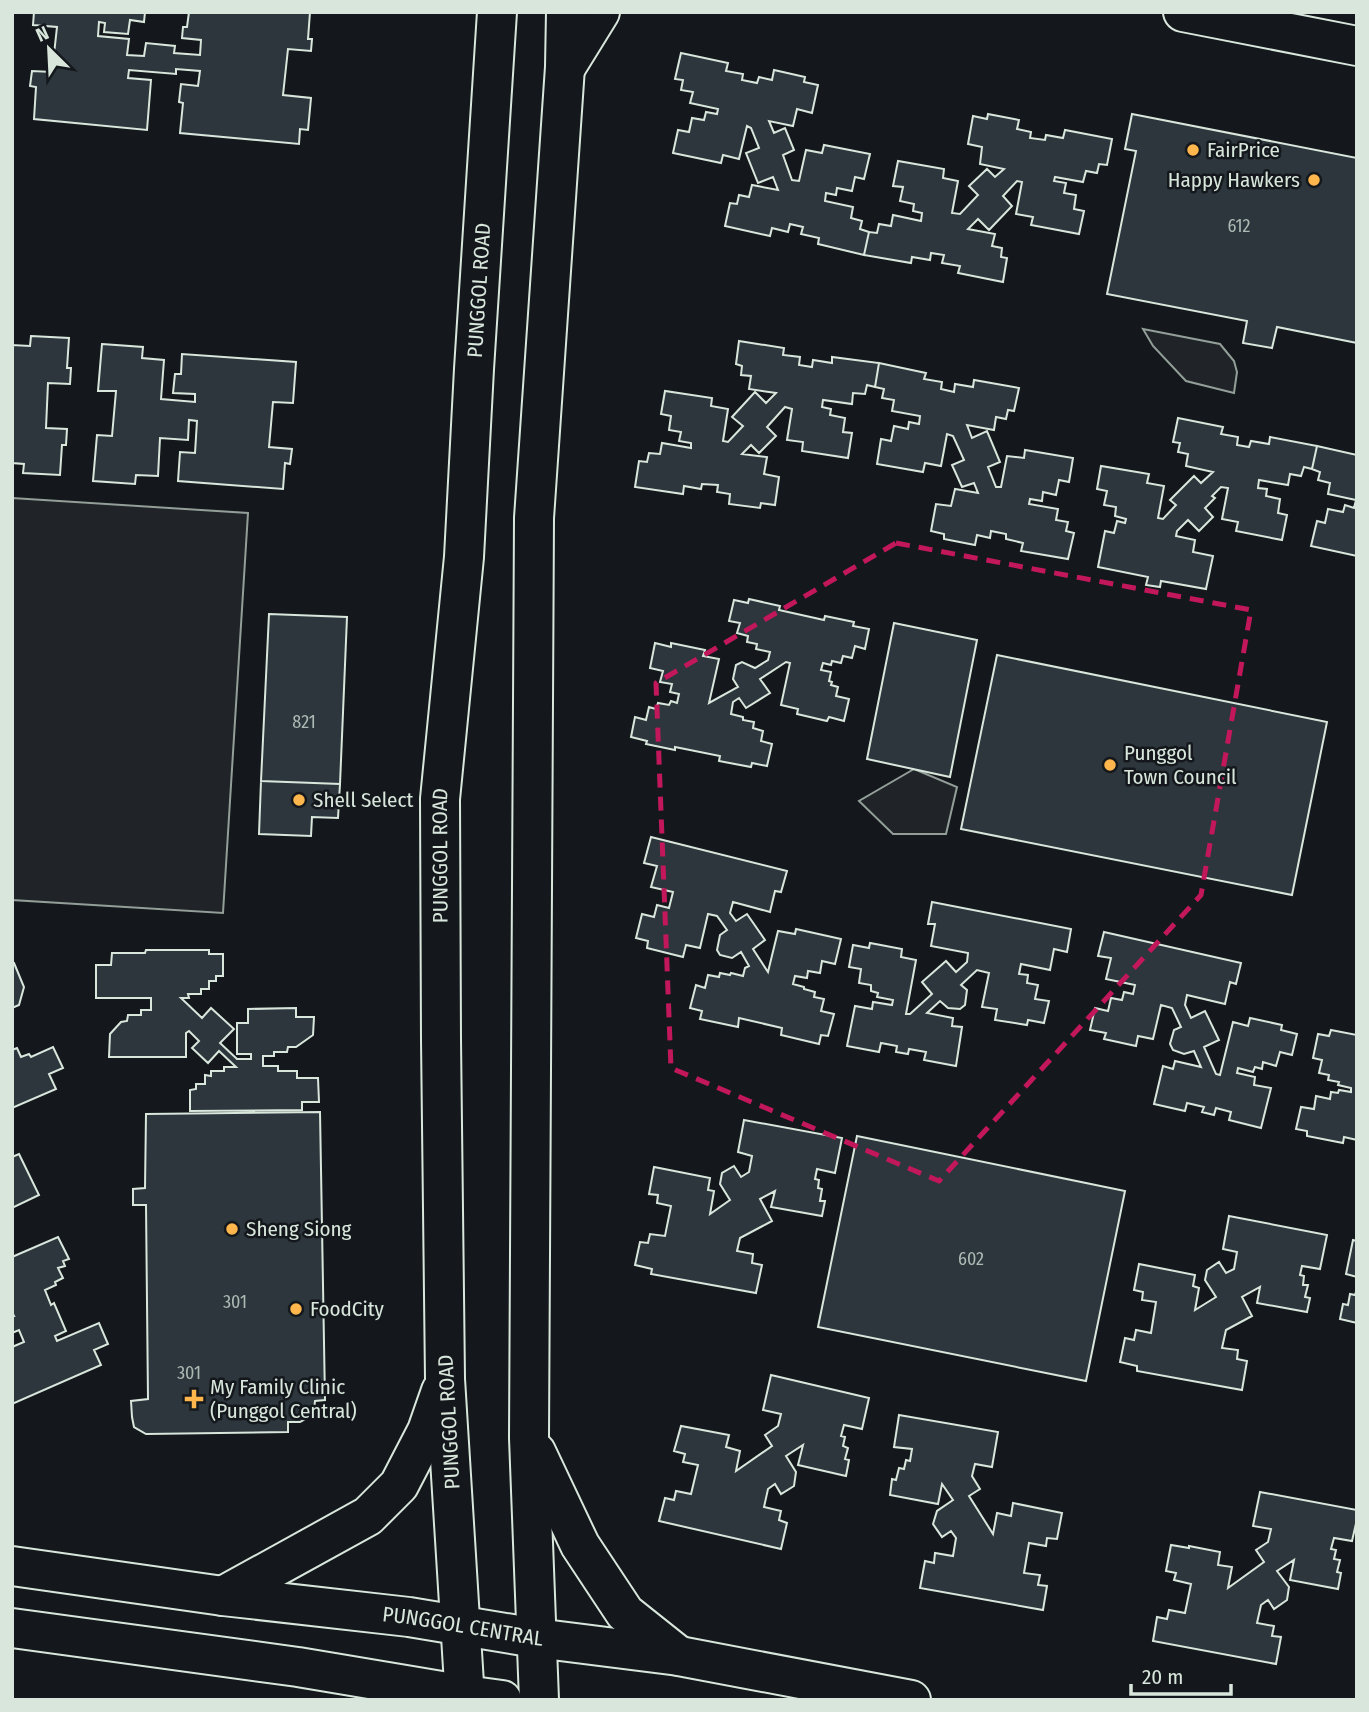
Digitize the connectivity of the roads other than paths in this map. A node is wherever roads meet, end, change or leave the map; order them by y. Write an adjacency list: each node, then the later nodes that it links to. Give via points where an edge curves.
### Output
1 (566, 12): 6 (main road)
2 (600, 12): 6 (main road)
3 (1183, 12): 5 (main road)
4 (495, 15): 7 (main road, PUNGGOL ROAD, via 464,557 440,799)
5 (1357, 46)
6 (565, 68): 8 (main road, via 534,518)
7 (446, 1379): 10 (main road, via 399,1485 368,1516); 11 (main road, PUNGGOL ROAD)
8 (529, 1438): 13 (main road); 14 (main road, via 580,1545 625,1613)
9 (12, 1566): 10 (main road, PUNGGOL CENTRAL)
10 (223, 1596): 11 (main road, PUNGGOL CENTRAL)
11 (460, 1627): 13 (main road, PUNGGOL CENTRAL); 16 (main road, PUNGGOL ROAD)
12 (12, 1628): 15 (main road)
13 (536, 1638): 14 (main road, PUNGGOL CENTRAL); 19 (main road)
14 (679, 1656): 20 (main road, PUNGGOL CENTRAL)
15 (298, 1667): 16 (main road); 17 (main road)
16 (465, 1698): 18 (main road)
17 (346, 1700)
18 (502, 1700)
19 (539, 1700)
20 (911, 1700)

